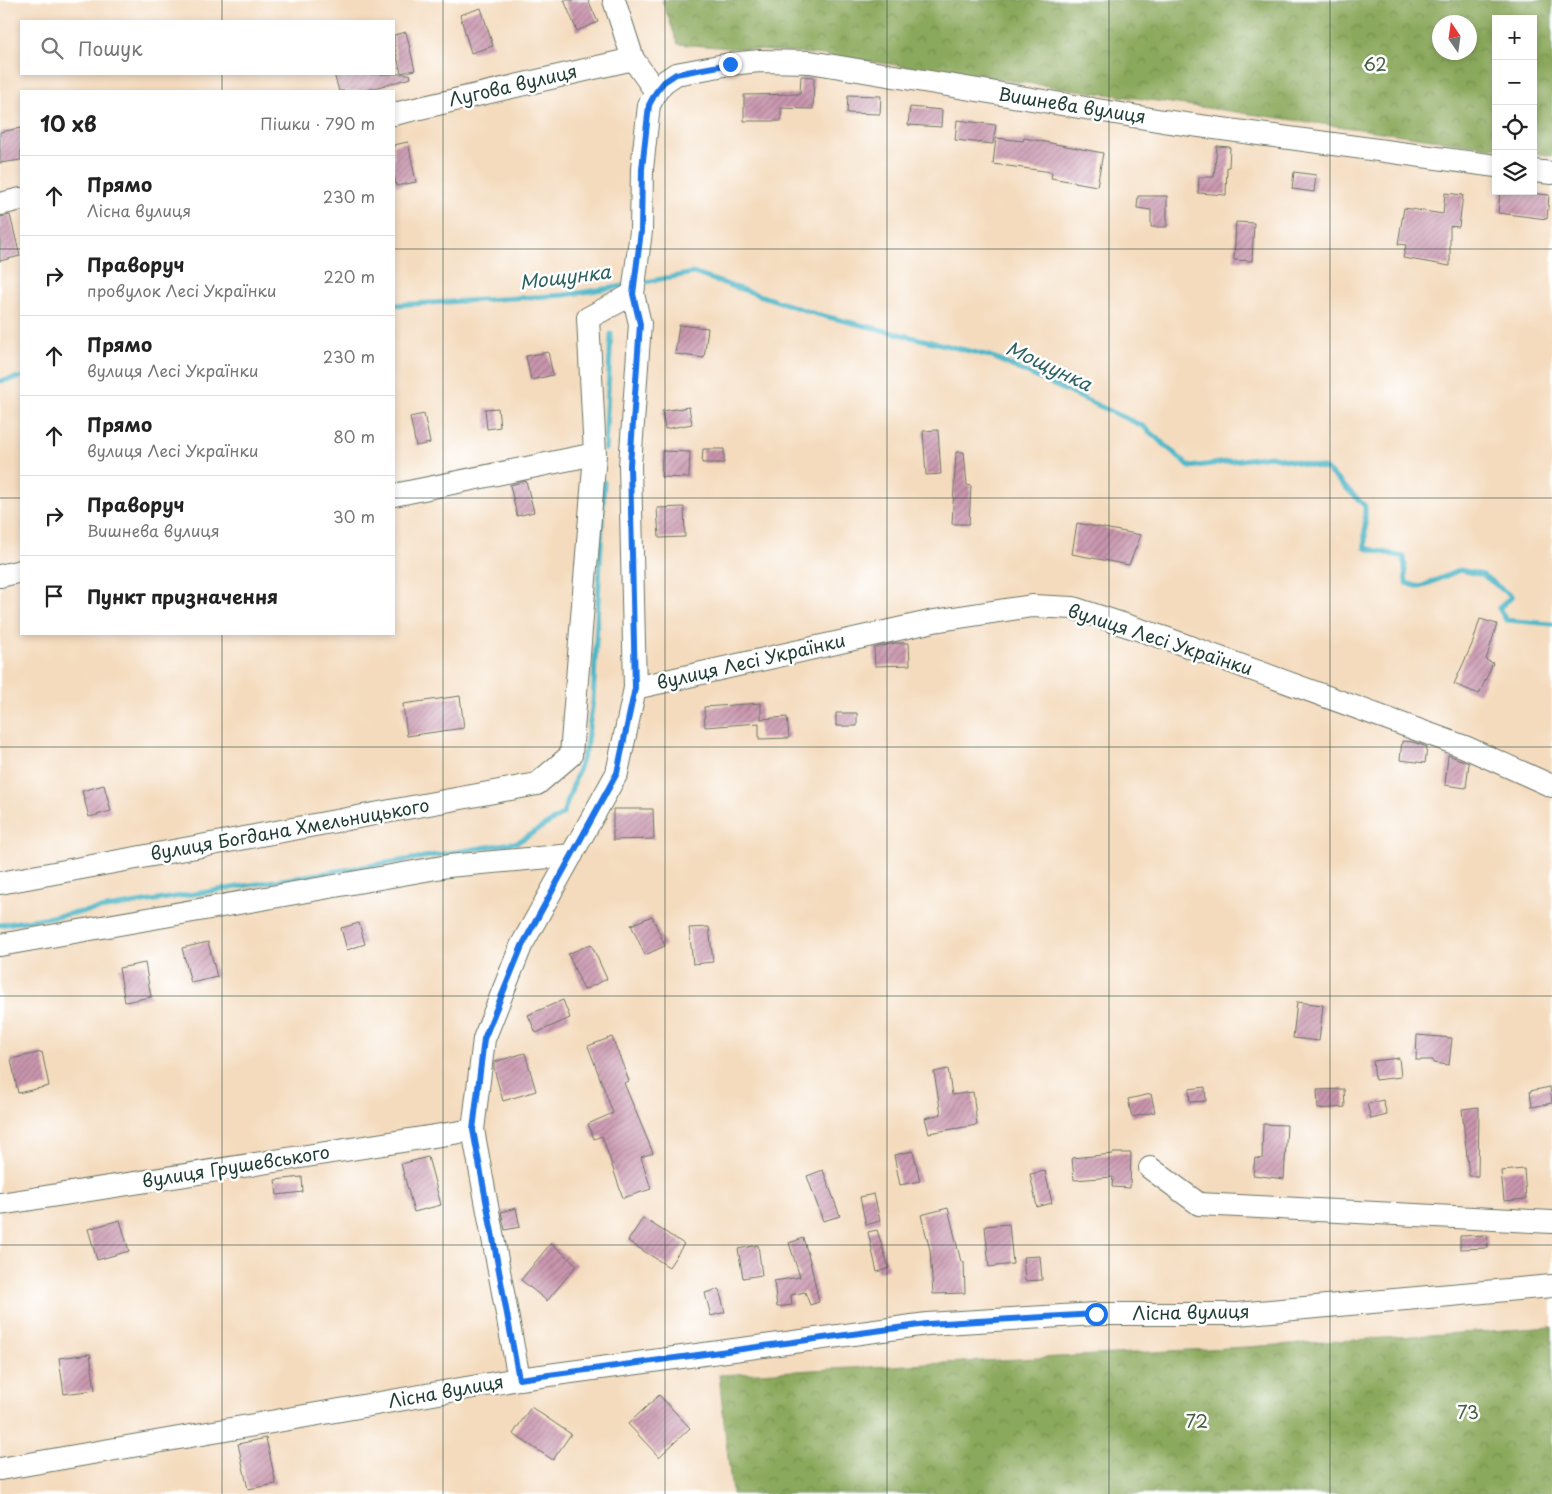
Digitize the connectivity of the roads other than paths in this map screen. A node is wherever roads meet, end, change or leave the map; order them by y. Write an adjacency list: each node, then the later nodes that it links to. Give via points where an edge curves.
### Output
1 (614, 0): 2 (street)
2 (633, 59): 3 (street); 4 (street, Лугова вулиця)
3 (656, 92): 5 (street, Вишнева вулиця, via 676,74 703,68 760,61 810,62 1164,121); 10 (street, вулиця Лесі Українки, via 649,105 646,128 641,231)
4 (395, 114)
5 (1492, 165)
6 (1537, 171): 7 (street)
7 (1552, 173)
8 (20, 199): 9 (street)
9 (0, 204)
10 (633, 294): 11 (street, via 588,318); 15 (street, вулиця Лесі Українки, via 640,324 630,465)
11 (595, 454): 12 (street); 18 (street, вулиця Богдана Хмельницького, via 571,755 537,784)
12 (395, 495)
13 (20, 572): 14 (street)
14 (0, 576)
15 (635, 688): 16 (street, вулиця Лесі Українки, via 934,621 1032,606 1073,608 1168,639 1465,748); 17 (street, вулиця Лесі Українки, via 617,773)
16 (1552, 786)
17 (572, 855): 19 (street, via 448,866); 20 (street, вулиця Лесі Українки, via 522,946 484,1039)
18 (0, 884)
19 (0, 945)
20 (473, 1130): 22 (street, вулиця Грушевського); 25 (street, вулиця Лесі Українки)
21 (1150, 1168): 23 (street, via 1199,1204)
22 (0, 1204)
23 (1552, 1222)
24 (1552, 1286): 25 (street, Лісна вулиця, via 1237,1314 1096,1314 927,1324)
25 (519, 1379): 26 (street, Лісна вулиця)
26 (0, 1469)

